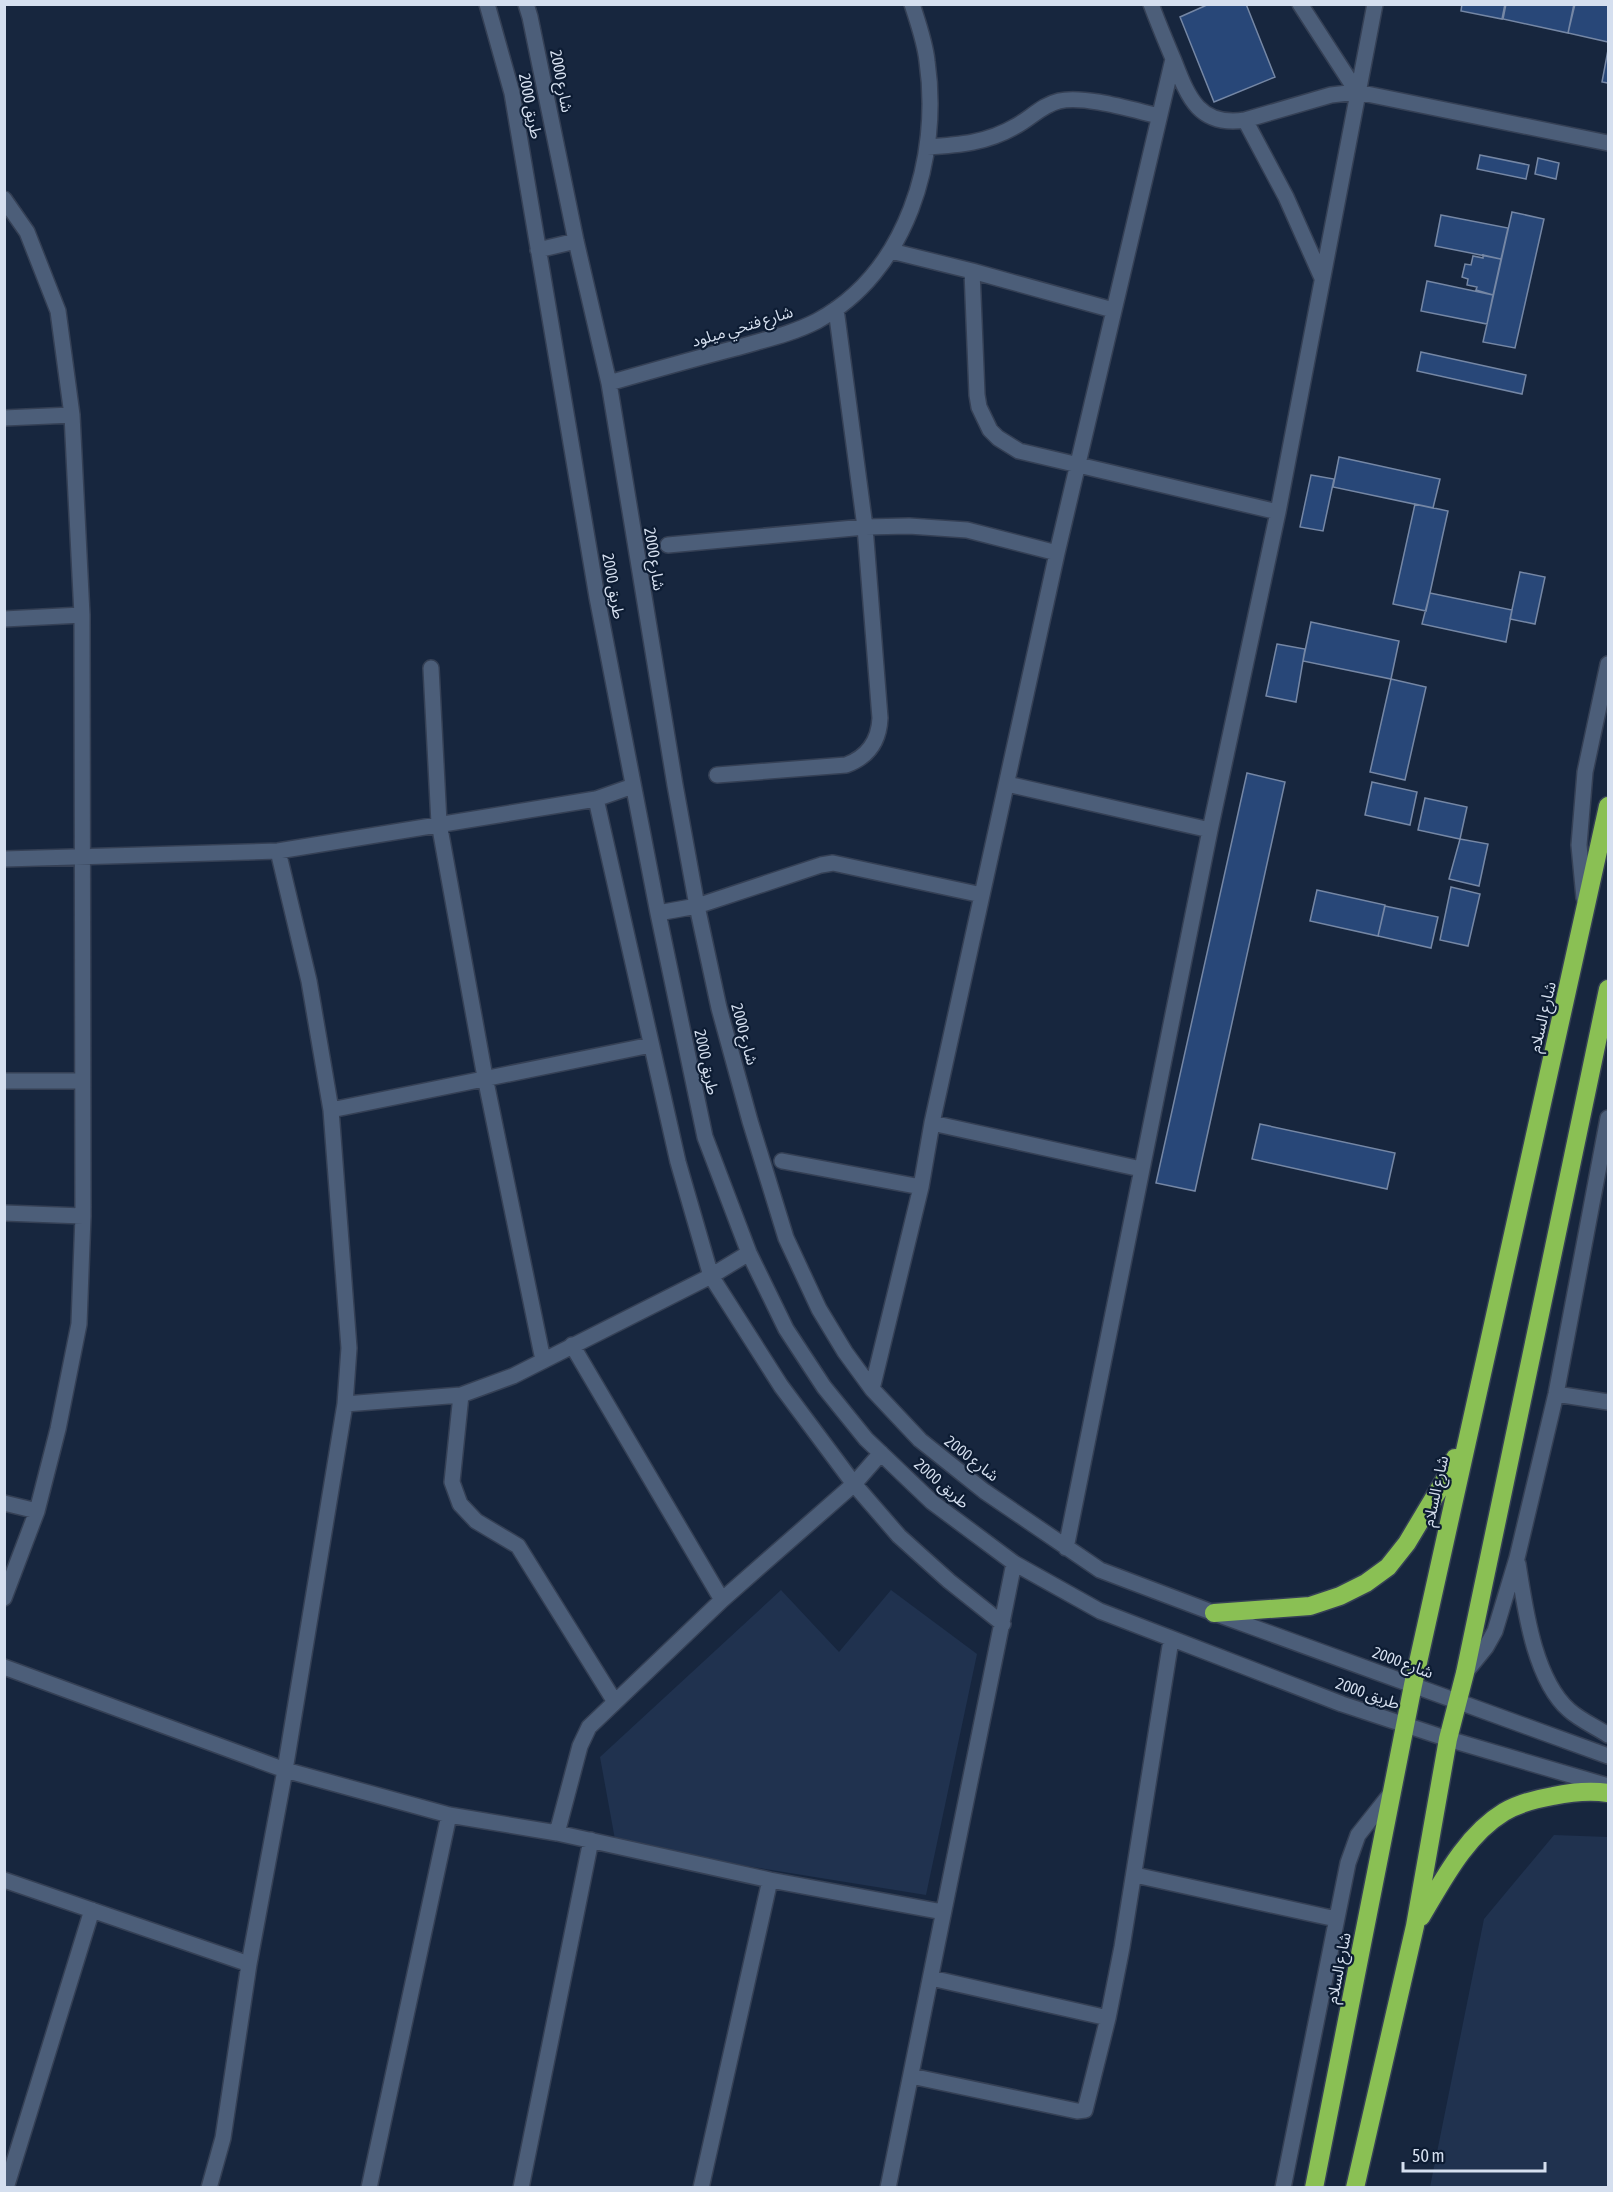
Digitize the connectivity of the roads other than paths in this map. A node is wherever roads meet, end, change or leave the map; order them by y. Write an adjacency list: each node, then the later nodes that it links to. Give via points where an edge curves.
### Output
1 (487, 4): 15 (street, طريق 2000, via 512,93)
2 (526, 4): 14 (street, شارع 2000)
3 (912, 4): 12 (street, شارع فتحي ميلود, via 927,60)
4 (1151, 4): 7 (street)
5 (1300, 4): 8 (street)
6 (1375, 4): 8 (street)
7 (1173, 59): 9 (street); 10 (street, via 1197,108 1223,121)
8 (1357, 92): 10 (street, via 1331,95); 11 (street); 18 (street)
9 (1159, 116): 12 (street, via 1085,100 1061,100 988,140); 20 (street)
10 (1245, 120): 18 (street, via 1286,197)
11 (1608, 143)
12 (927, 147): 16 (street, شارع فتحي ميلود, via 909,213)
13 (4, 199): 22 (street, via 27,232 58,311)
14 (576, 241): 15 (street); 21 (street, شارع 2000)
15 (538, 250): 35 (street, طريق 2000)
16 (891, 251): 17 (street); 19 (street, شارع فتحي ميلود, via 867,283)
17 (972, 271): 20 (street); 24 (street, via 977,395 983,419 998,438 1019,451)
18 (1322, 278): 25 (street)
19 (836, 309): 21 (street, شارع فتحي ميلود, via 796,330); 26 (street)
20 (1113, 310): 24 (street)
21 (609, 383): 44 (street, شارع 2000)
22 (72, 415): 23 (street); 29 (street)
23 (4, 418)
24 (1077, 464): 25 (street); 28 (street)
25 (1278, 512): 39 (street)
26 (865, 527): 27 (street); 28 (street, via 967,530); 33 (street, via 880,718 874,744 862,757 846,765)
27 (668, 545)
28 (1057, 553): 34 (street)
29 (82, 615): 30 (street); 41 (street)
30 (4, 618)
31 (1608, 664): 45 (street, via 1585,772 1579,845)
32 (431, 668): 38 (street)
33 (717, 775)
34 (1007, 784): 39 (street); 43 (street)
35 (633, 786): 36 (street); 46 (street, طريق 2000)
36 (596, 798): 38 (street); 48 (street)
37 (1608, 806): 45 (highway, شارع السلام)
38 (439, 824): 40 (street); 49 (street)
39 (1210, 830): 56 (street)
40 (278, 851): 41 (street); 52 (street, via 309,981)
41 (81, 855): 42 (street); 51 (street)
42 (4, 859)
43 (982, 895): 44 (street, via 833,863); 54 (street)
44 (697, 906): 46 (street); 64 (street, شارع 2000, via 719,1008 786,1238 819,1309)
45 (1586, 911): 69 (highway, شارع السلام)
46 (658, 913): 60 (street, طريق 2000, via 705,1137)
47 (1608, 989): 83 (highway)
48 (651, 1045): 49 (street); 61 (street, via 678,1162)
49 (485, 1077): 52 (street); 63 (street)
50 (4, 1081): 51 (street)
51 (82, 1081): 59 (street)
52 (331, 1110): 68 (street, via 349,1348)
53 (1608, 1118): 65 (street)
54 (932, 1123): 56 (street); 57 (street)
55 (782, 1161): 57 (street)
56 (1141, 1169): 74 (street)
57 (921, 1187): 64 (street)
58 (4, 1214): 59 (street)
59 (83, 1216): 73 (street, via 79,1324)
60 (749, 1253): 61 (street); 70 (street, طريق 2000, via 786,1329 824,1387)
61 (711, 1276): 62 (street); 71 (street, via 781,1386)
62 (572, 1345): 63 (street); 78 (street)
63 (543, 1360): 66 (street)
64 (872, 1389): 74 (street, شارع 2000, via 920,1440)
65 (1556, 1394): 67 (street); 75 (street)
66 (461, 1395): 68 (street); 86 (street, via 452,1482 460,1504 476,1521 518,1546)
67 (1608, 1402)
68 (345, 1404): 91 (street)
69 (1469, 1426): 79 (highway, via 1447,1476 1388,1567 1366,1583 1310,1606); 84 (highway, شارع السلام)
70 (881, 1453): 71 (street); 76 (street, طريق 2000, via 932,1502)
71 (854, 1484): 78 (street); 80 (street, via 899,1536)
72 (4, 1503): 73 (street)
73 (37, 1511): 77 (street)
74 (1066, 1548): 79 (street, شارع 2000, via 1100,1570)
75 (1517, 1558): 83 (street, via 1495,1631); 88 (street, via 1529,1632 1555,1693 1569,1710)
76 (1014, 1563): 80 (street); 81 (street, طريق 2000, via 1100,1611)
77 (4, 1598)
78 (722, 1600): 86 (street)
79 (1214, 1613): 84 (street, شارع 2000)
80 (1003, 1624): 102 (street)
81 (1171, 1640): 87 (street, طريق 2000); 98 (street)
82 (4, 1667): 91 (street)
83 (1465, 1673): 85 (highway)
84 (1413, 1685): 85 (street, شارع 2000); 87 (highway, شارع السلام)
85 (1457, 1701): 89 (highway); 90 (street, شارع 2000)
86 (615, 1702): 96 (street, via 590,1727 580,1746)
87 (1405, 1725): 89 (street, طريق 2000); 93 (highway, شارع السلام)
88 (1608, 1735)
89 (1448, 1739): 92 (street, طريق 2000); 104 (highway)
90 (1608, 1756)
91 (285, 1770): 95 (street); 105 (street)
92 (1608, 1786)
93 (1392, 1792): 103 (street, via 1358,1835); 116 (highway, شارع السلام)
94 (1608, 1793): 104 (highway, via 1567,1793 1530,1801 1504,1812 1483,1829 1449,1869)
95 (449, 1815): 96 (street); 111 (street)
96 (556, 1833): 97 (street)
97 (591, 1840): 100 (street); 112 (street)
98 (1135, 1875): 103 (street); 107 (street)
99 (4, 1880): 101 (street)
100 (770, 1880): 102 (street); 113 (street)
101 (92, 1910): 105 (street); 109 (street)
102 (943, 1912): 106 (street)
103 (1336, 1919): 115 (street)
104 (1415, 1926): 117 (highway)
105 (249, 1964): 110 (street, via 223,2138)
106 (931, 1977): 107 (street); 108 (street)
107 (1108, 2018): 108 (street, via 1085,2110)
108 (911, 2076): 114 (street)
109 (6, 2187)
110 (209, 2187)
111 (369, 2187)
112 (521, 2187)
113 (701, 2187)
114 (888, 2187)
115 (1283, 2187)
116 (1314, 2187)
117 (1355, 2187)

